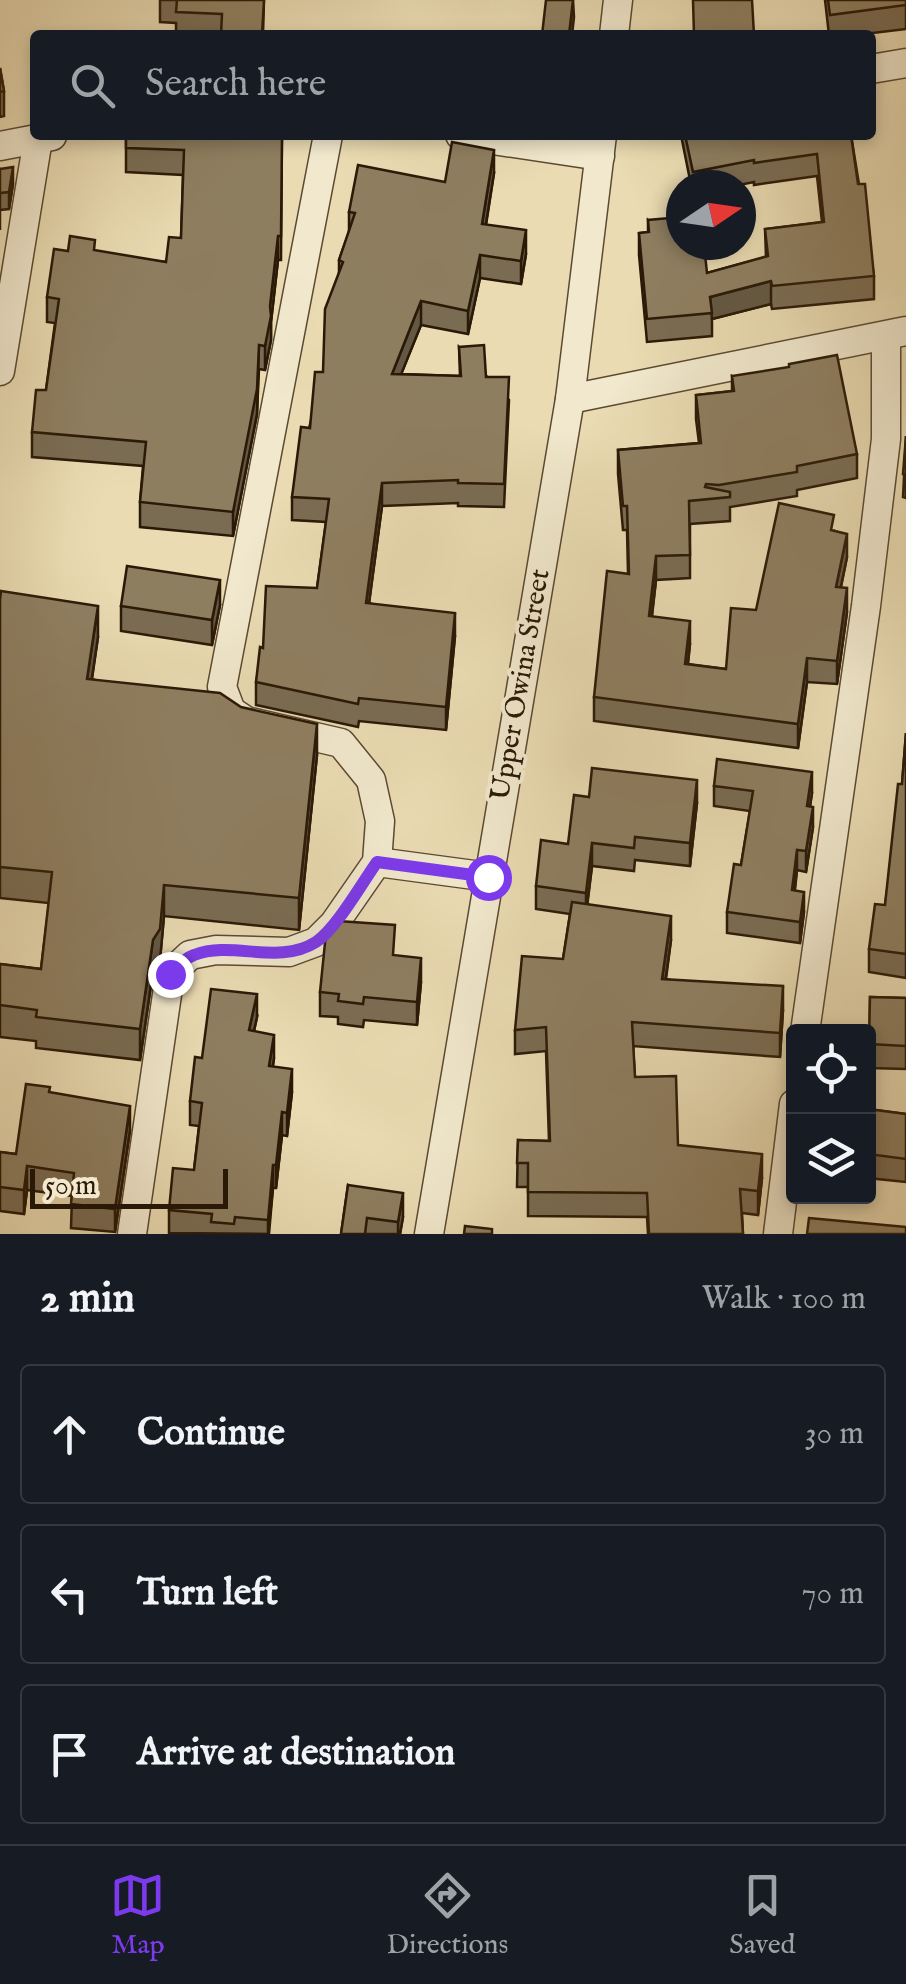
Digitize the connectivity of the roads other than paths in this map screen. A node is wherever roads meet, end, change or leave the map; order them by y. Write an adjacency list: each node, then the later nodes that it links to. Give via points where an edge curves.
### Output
1 (618, 0): 2 (street)
2 (615, 30)
3 (906, 63): 4 (street)
4 (876, 67)
5 (31, 140): 10 (street)
6 (46, 140): 12 (street)
7 (327, 140): 14 (street, via 222,686 231,711 246,720 341,742 372,780 380,821)
8 (530, 140): 9 (street)
9 (601, 145): 13 (street, Upper Owina Street)
10 (0, 146)
11 (896, 334): 13 (street); 16 (street, via 866,606)
12 (0, 371)
13 (570, 399): 15 (street, Upper Owina Street)
14 (377, 862): 15 (street); 18 (street, via 316,942 289,952 216,950 190,956 170,974)
15 (488, 877): 19 (street, Upper Owina Street)
16 (806, 1024)
17 (793, 1114): 20 (street)
18 (132, 1234)
19 (429, 1234)
20 (778, 1234)

